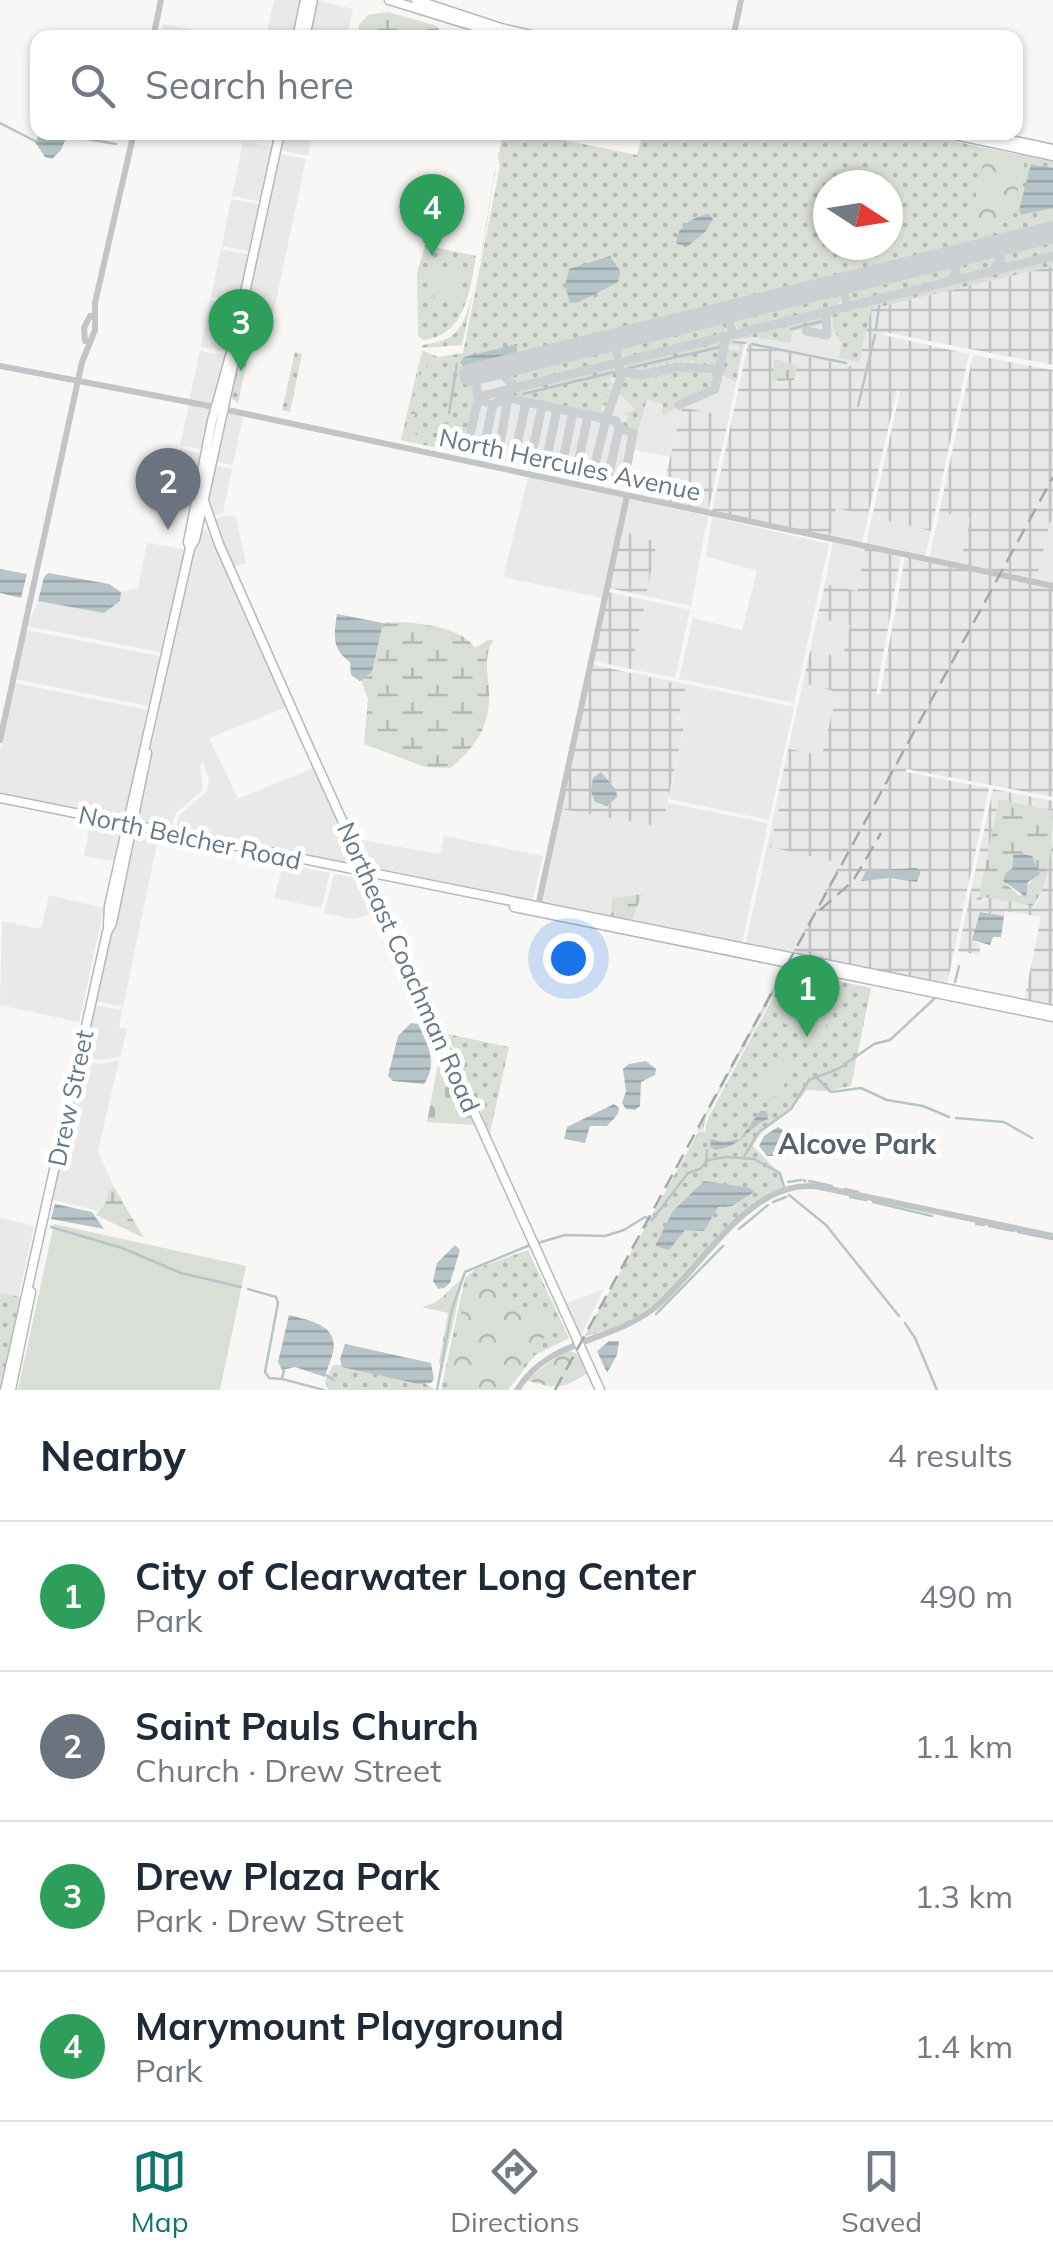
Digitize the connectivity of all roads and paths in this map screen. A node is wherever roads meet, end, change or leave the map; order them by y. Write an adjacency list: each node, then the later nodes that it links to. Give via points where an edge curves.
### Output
1 (161, 0): 6 (street)
2 (309, 0): 7 (main road)
3 (388, 0): 8 (main road)
4 (416, 0): 9 (main road)
5 (741, 0): 10 (street)
6 (155, 30)
7 (303, 30)
8 (498, 30)
9 (502, 30)
10 (735, 30)
11 (130, 140): 17 (street)
12 (278, 140): 18 (main road, Drew Street)
13 (984, 140): 15 (main road)
14 (1004, 140): 15 (main road)
15 (1053, 153)
16 (0, 366): 17 (street, North Hercules Avenue)
17 (78, 381): 18 (street, North Hercules Avenue); 27 (street)
18 (220, 409): 19 (main road, Drew Street); 20 (main road, Drew Street); 21 (street, North Hercules Avenue)
19 (207, 454): 20 (main road); 22 (main road, Drew Street); 24 (main road, Drew Street)
20 (208, 483): 22 (main road, Drew Street)
21 (627, 496): 26 (street, North Hercules Avenue); 34 (street)
22 (203, 506): 23 (main road, Northeast Coachman Road); 24 (main road, Drew Street); 25 (main road, Northeast Coachman Road)
23 (211, 530): 24 (main road, via 202,528); 25 (main road, Northeast Coachman Road)
24 (192, 544): 29 (main road, Drew Street)
25 (220, 544): 30 (main road, Northeast Coachman Road)
26 (1053, 586)
27 (0, 740)
28 (0, 798): 29 (main road, North Belcher Road)
29 (130, 825): 30 (main road, North Belcher Road); 38 (main road, Drew Street)
30 (367, 874): 31 (main road, North Belcher Road); 32 (main road, Northeast Coachman Road)
31 (392, 879): 32 (main road); 33 (main road, North Belcher Road)
32 (377, 895): 37 (main road, Northeast Coachman Road)
33 (497, 900): 34 (main road, North Belcher Road); 35 (main road, North Belcher Road)
34 (538, 906): 35 (main road, North Belcher Road)
35 (1053, 1013)
36 (1053, 1236): 37 (street, via 795,1186 742,1217 653,1309)
37 (578, 1343): 39 (street, via 547,1357); 40 (main road, Northeast Coachman Road)
38 (8, 1390)
39 (517, 1390)
40 (600, 1390)

